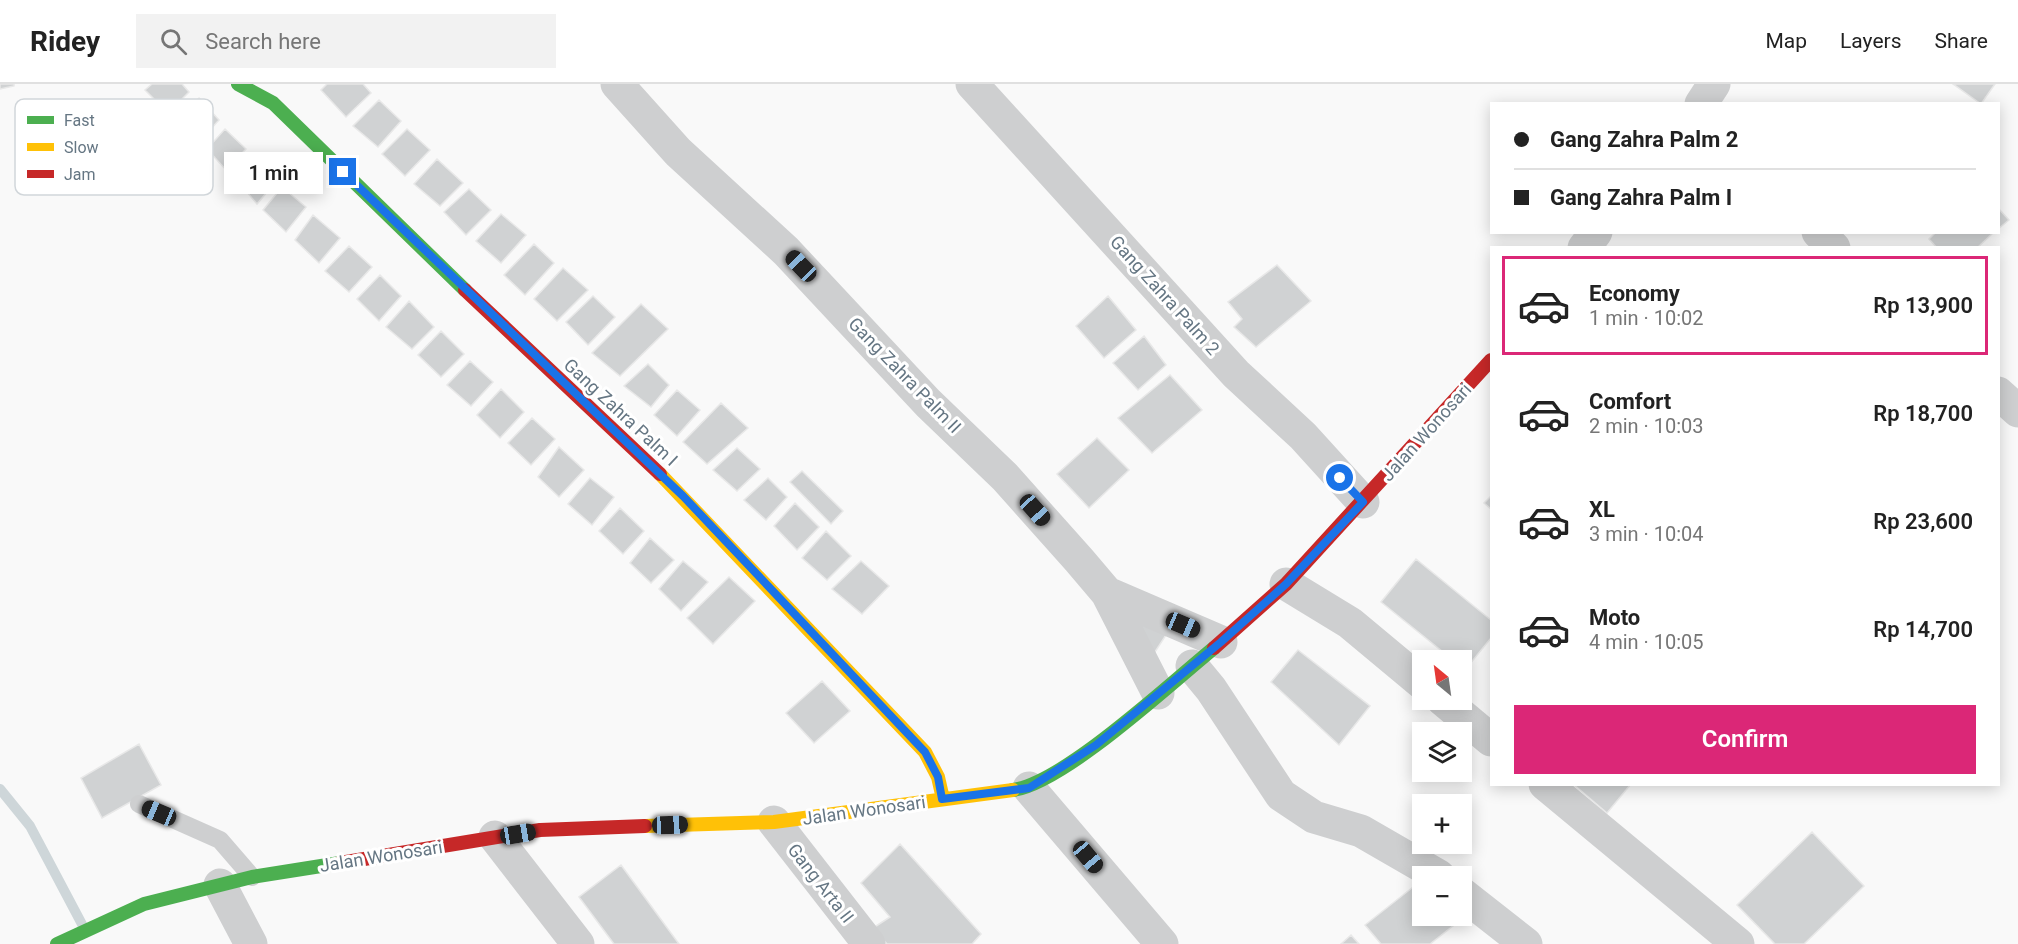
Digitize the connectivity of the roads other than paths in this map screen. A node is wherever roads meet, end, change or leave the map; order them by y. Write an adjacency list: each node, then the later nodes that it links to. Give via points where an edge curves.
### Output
1 (238, 84): 22 (street, Gang Zahra Palm I, via 273,103 385,215 683,496 925,752 938,777)
2 (617, 84): 13 (street, Gang Zahra Palm II, via 678,152 786,251 928,403 1005,477)
3 (972, 84): 11 (street, Gang Zahra Palm 2, via 1236,374 1303,436)
4 (1714, 84): 5 (street)
5 (1702, 102)
6 (1820, 234): 7 (street)
7 (1832, 246)
8 (1490, 361): 11 (street, Jalan Wonosari)
9 (2000, 395): 10 (street)
10 (2018, 411)
11 (1363, 502): 12 (street, Jalan Wonosari)
12 (1286, 584): 14 (street, Jalan Wonosari); 16 (street, via 1350,623)
13 (1107, 593): 14 (street); 17 (street, Gang Zahra Palm II)
14 (1221, 642): 15 (street, Jalan Wonosari)
15 (1192, 666): 17 (street, Jalan Wonosari); 26 (street, via 1281,795 1314,817 1361,831)
16 (1412, 675)
17 (1158, 693): 21 (street, Jalan Wonosari, via 1096,745)
18 (1455, 710): 19 (street)
19 (1490, 739)
20 (1547, 786): 36 (street)
21 (1029, 788): 22 (street, Jalan Wonosari); 34 (street)
22 (942, 799): 24 (street, Jalan Wonosari)
23 (139, 804): 27 (lane, via 220,840)
24 (774, 822): 25 (street, Jalan Wonosari, via 540,830); 33 (street, Gang Arta II)
25 (495, 837): 27 (street, Jalan Wonosari); 32 (street)
26 (1422, 866)
27 (252, 877): 28 (street, Jalan Wonosari)
28 (220, 885): 30 (street, Jalan Wonosari, via 144,904); 31 (street)
29 (1472, 902): 35 (street)
30 (57, 944)
31 (250, 944)
32 (578, 944)
33 (869, 944)
34 (1162, 944)
35 (1526, 944)
36 (1738, 944)

